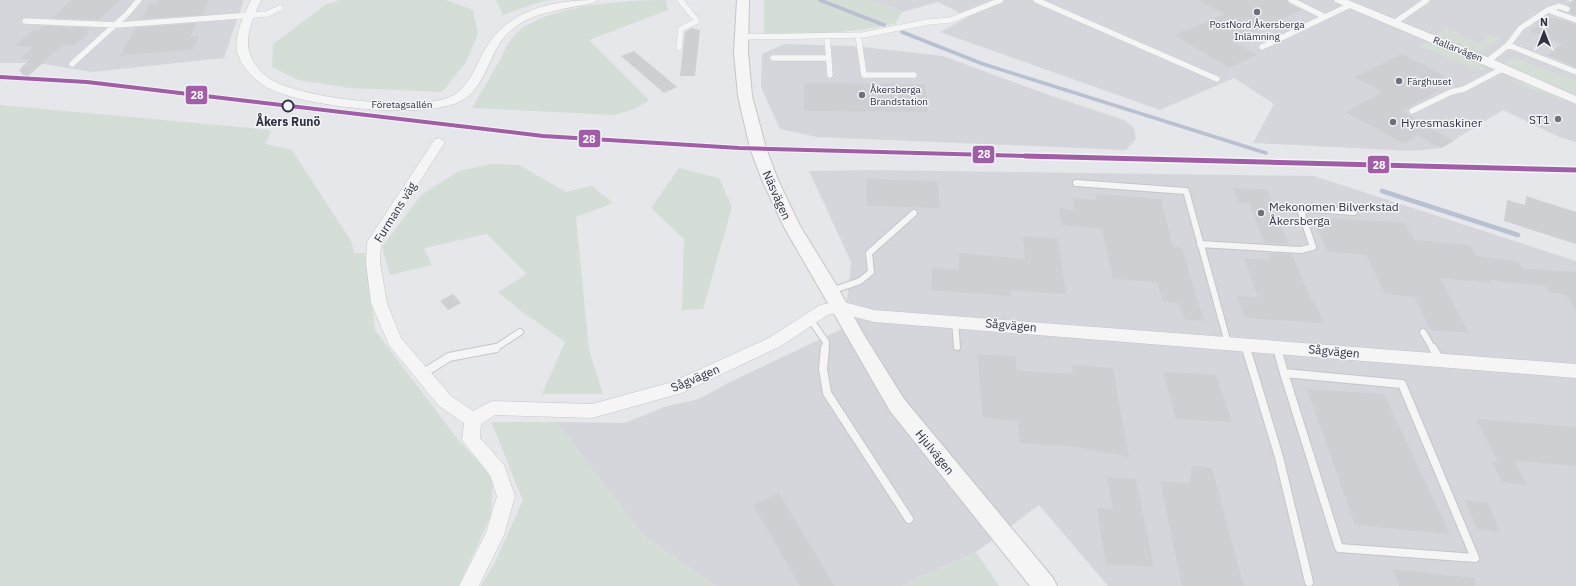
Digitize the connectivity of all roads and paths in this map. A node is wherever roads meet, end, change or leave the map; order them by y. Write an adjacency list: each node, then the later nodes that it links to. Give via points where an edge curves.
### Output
1 (139, 0): 20 (lane)
2 (256, 0): 15 (street, Företagsallén)
3 (592, 0): 15 (street, Företagsallén, via 547,9 515,23 504,30 497,39 464,94 448,102 424,106 347,102 276,88 260,78 248,64 242,50)
4 (680, 0): 26 (lane, via 697,21 681,29)
5 (743, 0): 23 (street, Näsvägen)
6 (1001, 0): 21 (lane, via 951,20)
7 (1036, 0): 35 (lane)
8 (1291, 0): 16 (lane)
9 (1338, 0): 11 (street, Rallarvägen)
10 (1427, 0): 19 (lane)
11 (1350, 5): 16 (lane); 19 (street, Rallarvägen)
12 (280, 8): 15 (lane, via 267,14)
13 (1567, 8): 14 (lane, via 1560,6)
14 (1548, 10): 17 (lane); 24 (lane, via 1521,28)
15 (249, 14): 20 (lane)
16 (1325, 17): 25 (lane)
17 (1576, 20)
18 (25, 21): 20 (lane)
19 (1394, 23): 29 (street, Rallarvägen)
20 (116, 25): 30 (lane)
21 (858, 35): 22 (lane); 34 (lane, via 864,75)
22 (827, 36): 23 (lane); 28 (lane)
23 (741, 37): 43 (street, Näsvägen, via 741,68 745,96 758,148 792,227)
24 (1508, 45): 29 (lane); 32 (lane)
25 (1262, 47)
26 (679, 48)
27 (773, 58): 28 (lane)
28 (829, 58): 33 (lane)
29 (1488, 61): 31 (street, Rallarvägen)
30 (72, 64)
31 (1504, 68): 36 (street, Rallarvägen); 37 (lane, via 1464,89 1451,92)
32 (1576, 72)
33 (830, 75)
34 (914, 75)
35 (1217, 79)
36 (1576, 100)
37 (1412, 111)
38 (439, 142): 55 (street, Furmans väg, via 374,242 373,263 379,303 395,341)
39 (1076, 183): 42 (lane, via 1186,191)
40 (1354, 212): 42 (lane, via 1311,209 1301,212 1313,246 1301,250)
41 (914, 213): 43 (lane, via 869,253 871,272)
42 (1200, 244): 48 (lane)
43 (835, 299): 44 (street, Sågvägen, via 826,309); 45 (street, Sågvägen, via 874,316); 60 (street, Hjulvägen, via 856,340 897,405)
44 (810, 319): 56 (street, Sågvägen, via 775,342 676,388 592,411 492,408); 57 (lane, via 826,342 823,369 827,393)
45 (955, 321): 48 (street, Sågvägen); 50 (lane)
46 (520, 332): 55 (lane, via 493,350 449,357)
47 (1423, 332): 52 (lane)
48 (1228, 343): 49 (street, Sågvägen)
49 (1245, 344): 51 (street, Sågvägen); 58 (lane, via 1279,458)
50 (957, 347)
51 (1277, 347): 52 (street, Sågvägen); 54 (lane)
52 (1440, 360): 53 (street, Sågvägen)
53 (1576, 371)
54 (1284, 373): 54 (lane, via 1402,384 1475,558 1339,548)
55 (422, 374): 56 (street, Furmans väg, via 445,401)
56 (473, 420): 59 (street, via 471,440 498,471 506,496 495,535)
57 (909, 520)
58 (1310, 582)
59 (469, 586)
60 (1045, 586)

